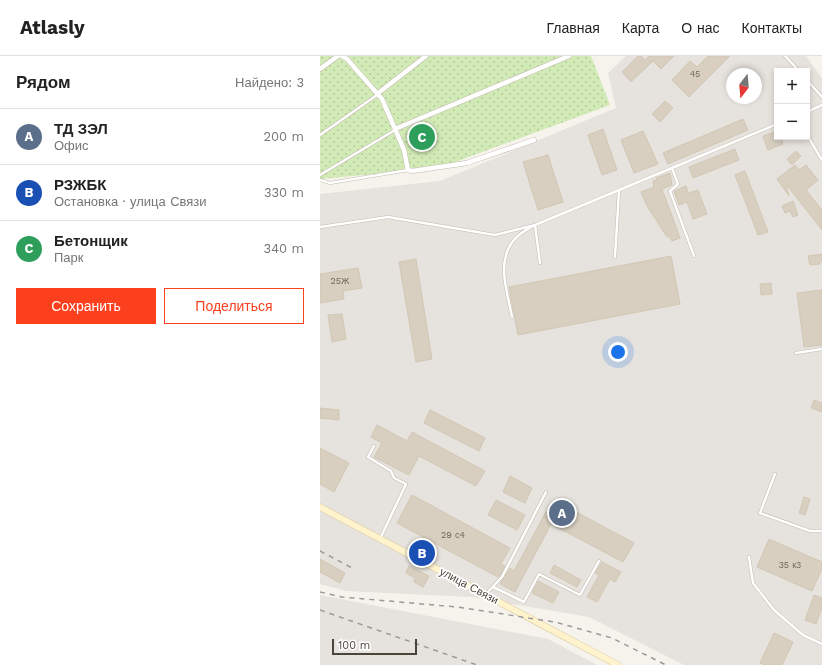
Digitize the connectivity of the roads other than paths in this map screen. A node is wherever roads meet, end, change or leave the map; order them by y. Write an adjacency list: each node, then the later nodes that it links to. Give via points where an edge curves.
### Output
1 (338, 56): 7 (street)
2 (342, 56): 9 (street)
3 (426, 56): 9 (street)
4 (569, 56): 14 (street)
5 (785, 56): 6 (lane)
6 (796, 68)
7 (320, 69)
8 (810, 83): 10 (lane)
9 (377, 94): 14 (street, via 382,99); 15 (lane)
10 (822, 97)
11 (822, 105): 12 (lane)
12 (810, 111)
13 (774, 125): 19 (lane)
14 (395, 129): 20 (street, via 404,150); 21 (lane)
15 (320, 135)
16 (534, 140): 20 (street, via 467,163)
17 (810, 140): 18 (lane)
18 (822, 160)
19 (672, 168): 23 (lane); 26 (lane, via 678,184 670,191)
20 (408, 170): 22 (lane, via 330,183)
21 (320, 175)
22 (320, 180)
23 (619, 191): 24 (lane); 27 (lane)
24 (535, 225): 25 (lane, via 495,235 388,217); 28 (lane); 29 (lane, via 521,233 511,244 505,259 505,281)
25 (320, 227)
26 (694, 256)
27 (615, 257)
28 (540, 263)
29 (512, 317)
30 (822, 349): 31 (lane)
31 (796, 353)
32 (374, 446): 37 (lane, via 368,457 391,471 394,478 406,484)
33 (775, 474): 36 (lane, via 760,513 810,531)
34 (546, 492): 40 (lane, via 502,577)
35 (320, 508): 37 (street, улица Связи)
36 (822, 531)
37 (380, 539): 41 (street, улица Связи)
38 (749, 557): 42 (lane, via 753,583 774,610 803,635)
39 (599, 561): 40 (lane, via 580,595 539,574 524,602)
40 (493, 587): 41 (lane)
41 (486, 594): 43 (street, улица Связи)
42 (822, 644)
43 (618, 665)

